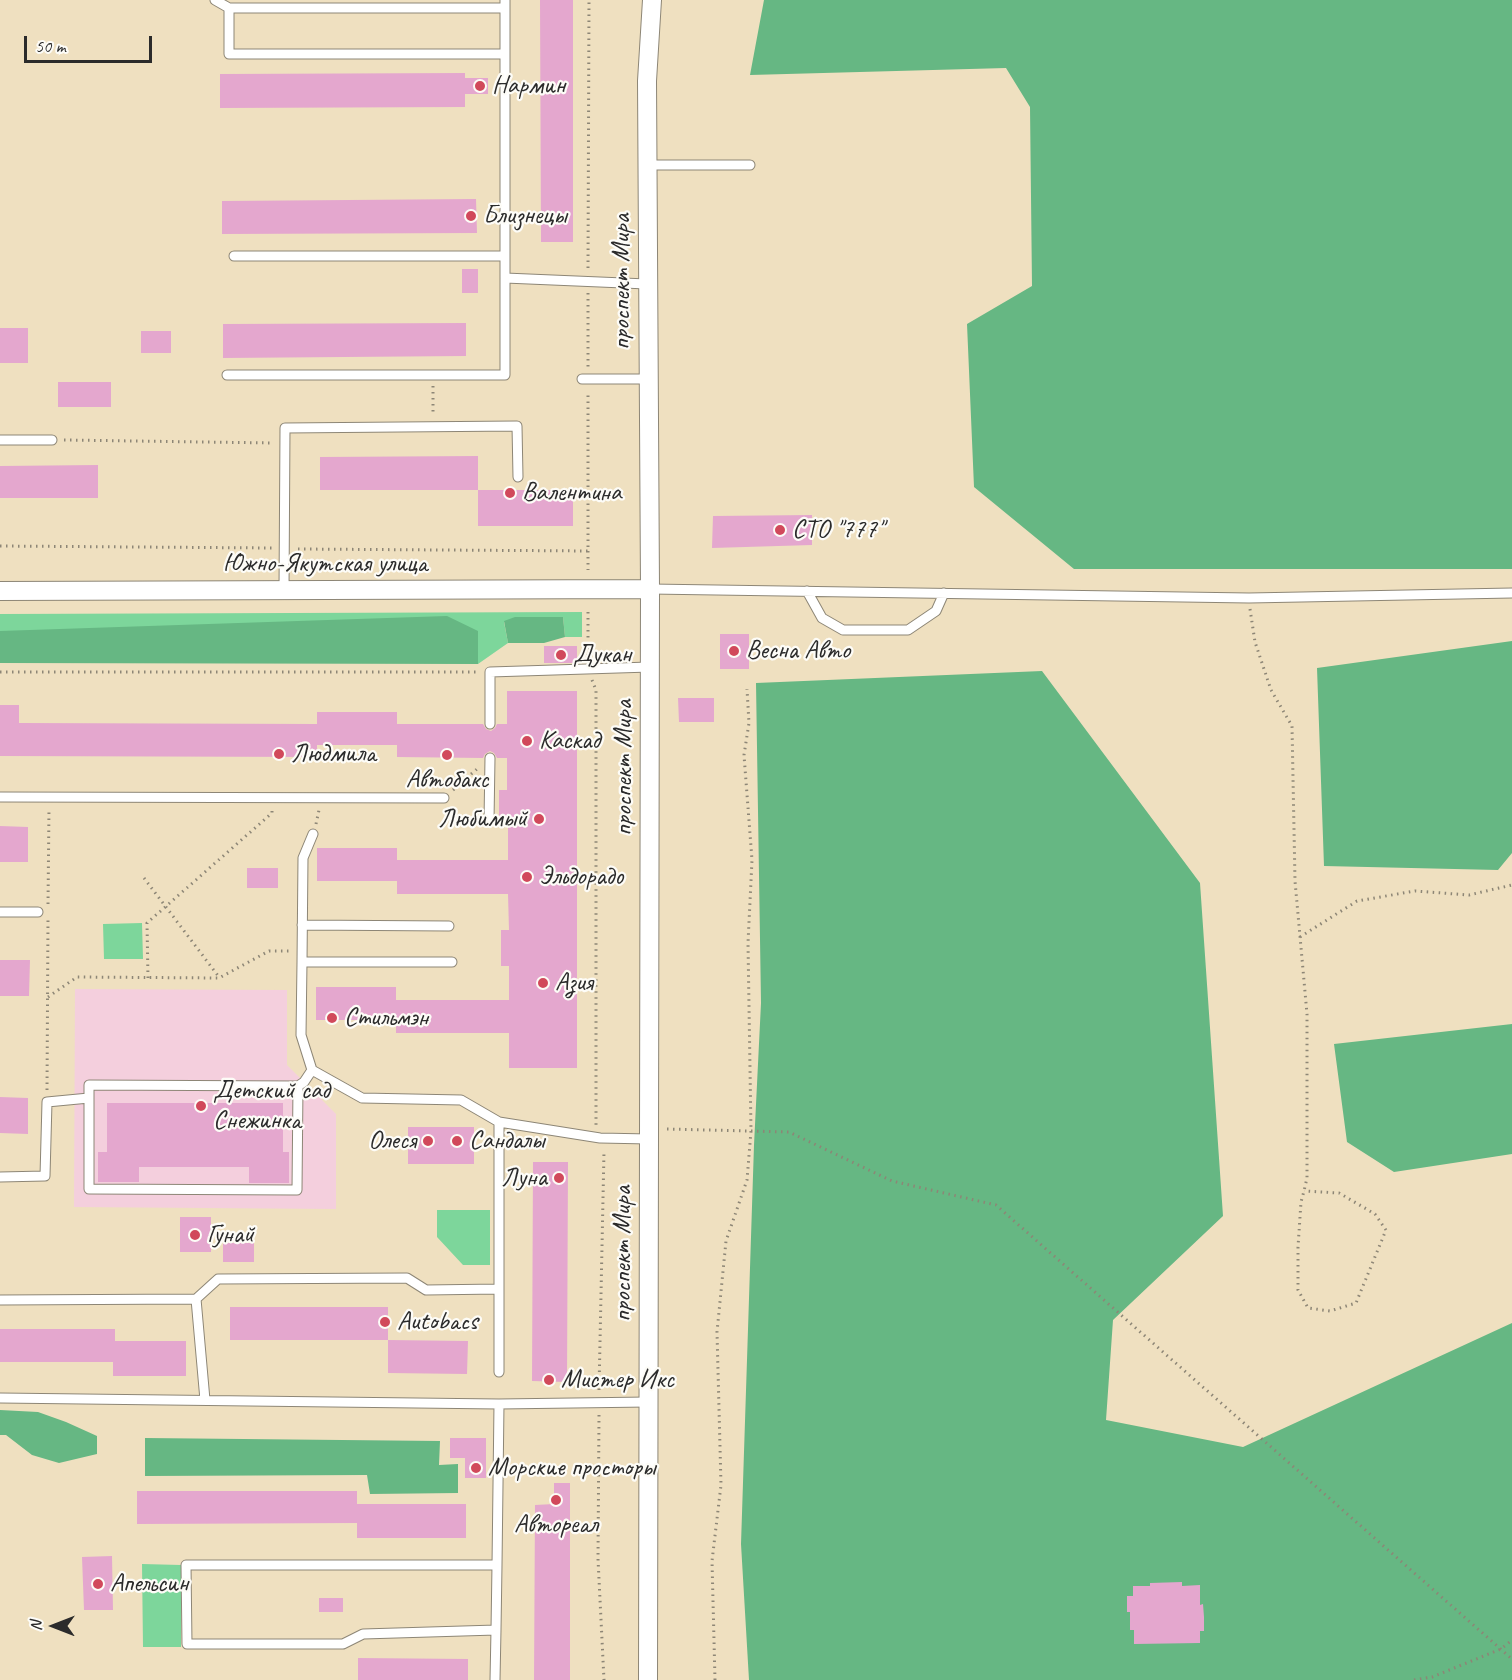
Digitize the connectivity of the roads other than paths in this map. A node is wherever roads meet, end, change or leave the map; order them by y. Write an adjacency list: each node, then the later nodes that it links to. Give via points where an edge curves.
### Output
1 (215, 0): 4 (lane)
2 (652, 0): 6 (street, проспект Мира)
3 (506, 4): 4 (lane); 5 (lane)
4 (229, 8): 5 (lane, via 229,54)
5 (506, 54): 9 (lane)
6 (647, 165): 7 (lane); 11 (street, проспект Мира)
7 (750, 165)
8 (234, 256): 9 (lane)
9 (506, 256): 10 (lane)
10 (506, 278): 11 (lane); 12 (lane, via 506,375)
11 (647, 284): 14 (street, проспект Мира)
12 (227, 375)
13 (582, 380): 14 (lane)
14 (648, 380): 18 (street, проспект Мира)
15 (0, 440): 16 (lane)
16 (52, 440)
17 (518, 477): 19 (lane, via 517,426 285,428)
18 (650, 589): 19 (street, Южно-Якутская улица); 21 (lane); 24 (street, проспект Мира)
19 (284, 590): 20 (street, Южно-Якутская улица)
20 (0, 591)
21 (807, 591): 23 (lane); 23 (lane, via 822,618 843,630 908,630 936,611)
22 (1512, 592): 23 (lane, via 1249,598)
23 (944, 593)
24 (650, 667): 25 (lane, via 490,672); 41 (street, проспект Мира)
25 (490, 724)
26 (490, 758): 29 (lane)
27 (0, 797): 28 (lane)
28 (444, 798)
29 (489, 821)
30 (313, 834): 33 (lane, via 303,858)
31 (0, 912): 32 (lane)
32 (38, 912)
33 (302, 925): 34 (lane); 35 (lane)
34 (449, 926)
35 (302, 962): 36 (lane); 37 (lane, via 300,1035)
36 (452, 962)
37 (312, 1070): 38 (lane); 40 (lane, via 362,1098 461,1100)
38 (298, 1086): 39 (lane, via 89,1085); 39 (lane, via 297,1190 89,1189)
39 (89, 1098): 42 (lane, via 47,1102 45,1176)
40 (500, 1122): 41 (lane, via 600,1138); 43 (lane)
41 (649, 1134): 49 (street, проспект Мира)
42 (0, 1177)
43 (499, 1289): 44 (lane, via 426,1290 407,1278 218,1279); 46 (lane)
44 (196, 1299): 45 (lane); 48 (lane)
45 (0, 1300)
46 (500, 1372)
47 (0, 1398): 48 (lane)
48 (205, 1400): 50 (lane)
49 (648, 1402): 50 (lane); 54 (street, проспект Мира)
50 (499, 1404): 51 (lane)
51 (498, 1565): 52 (lane); 52 (lane, via 186,1565 187,1644 343,1644 363,1634)
52 (496, 1630): 53 (lane)
53 (495, 1680)
54 (648, 1680)

